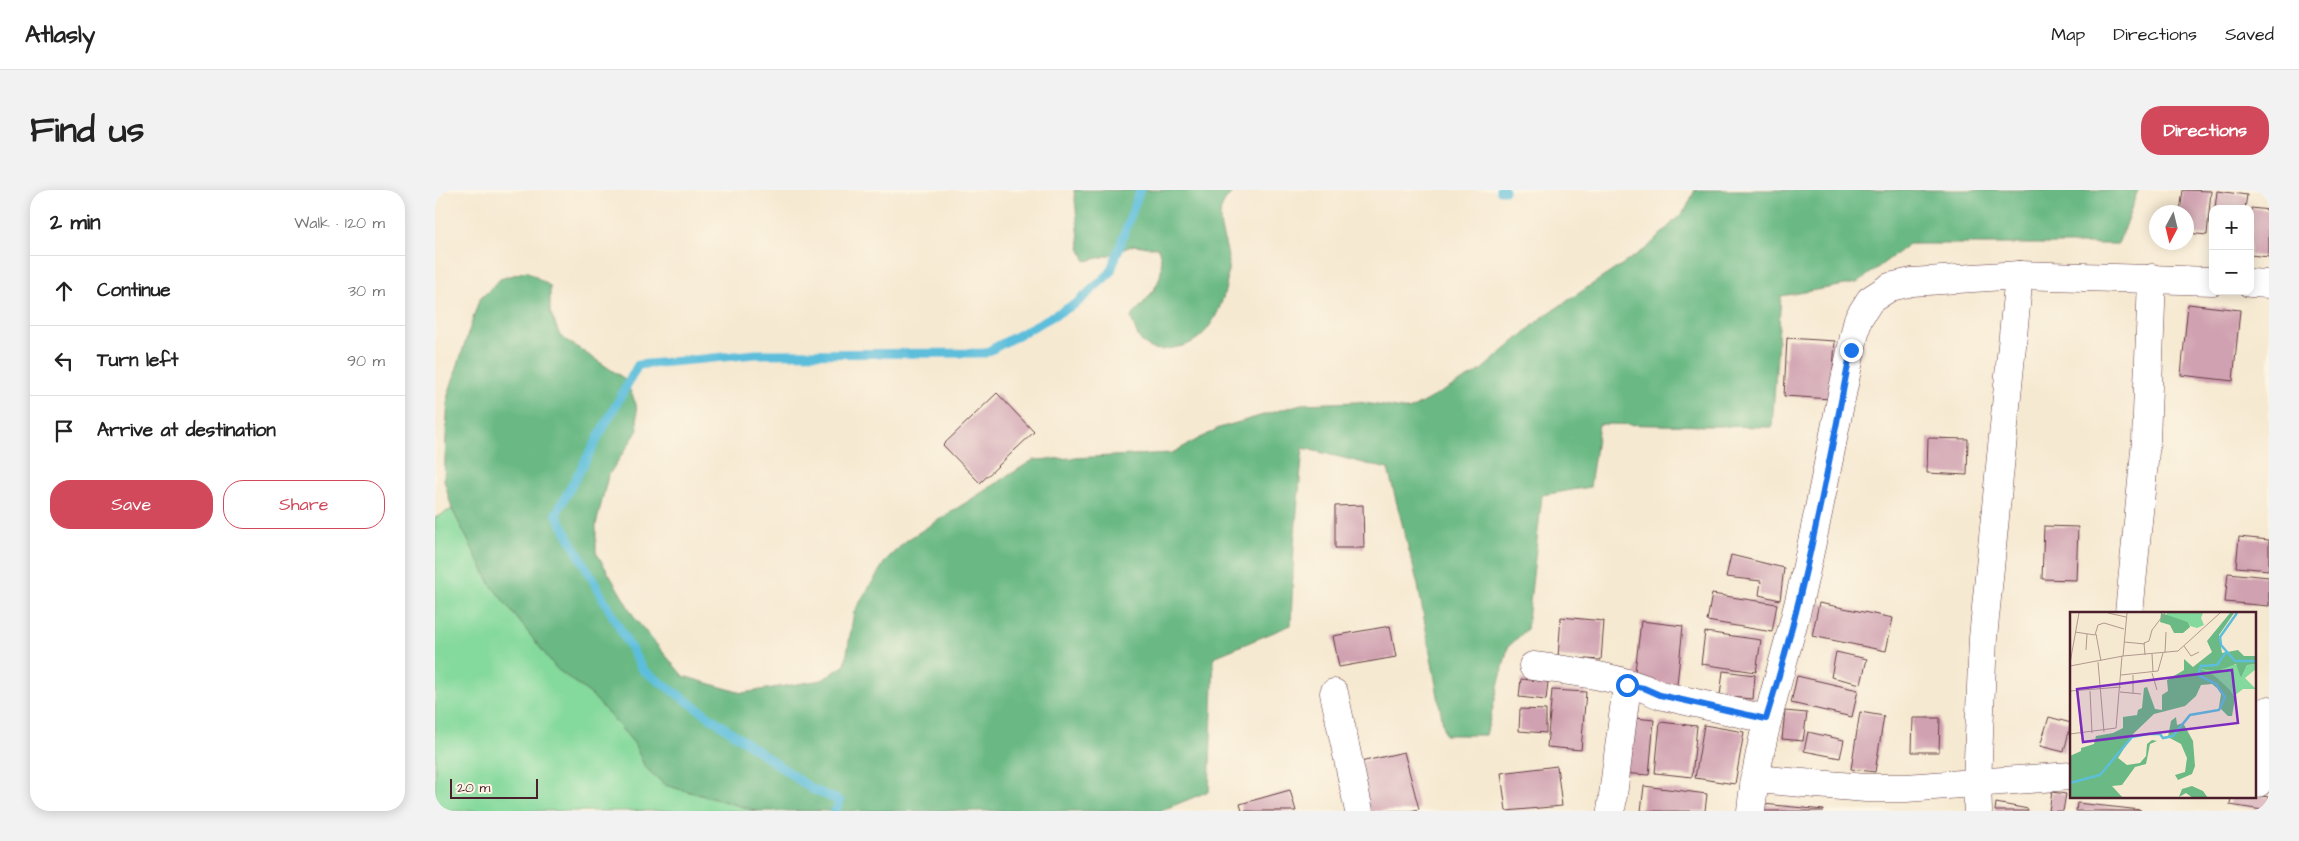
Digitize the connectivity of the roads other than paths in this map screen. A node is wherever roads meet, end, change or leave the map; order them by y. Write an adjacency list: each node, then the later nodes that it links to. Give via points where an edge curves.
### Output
1 (2019, 275): 2 (street); 11 (street, via 1912,282 1889,287 1871,300 1858,319 1813,538 1784,662); 14 (street, via 1983,638)
2 (2152, 278): 3 (street); 6 (street, via 2146,441)
3 (2209, 281)
4 (2254, 283): 5 (street)
5 (2269, 284)
6 (2129, 612)
7 (1533, 666): 8 (street, via 1569,670)
8 (1627, 685): 11 (street); 17 (street)
9 (1334, 693): 16 (street)
10 (2269, 710): 15 (street)
11 (1766, 719): 13 (street)
12 (2070, 776): 14 (street)
13 (1754, 779): 14 (street, via 1866,788); 18 (street)
14 (1977, 784): 19 (street)
15 (2261, 784)
16 (1359, 811)
17 (1611, 811)
18 (1751, 811)
19 (1978, 811)

